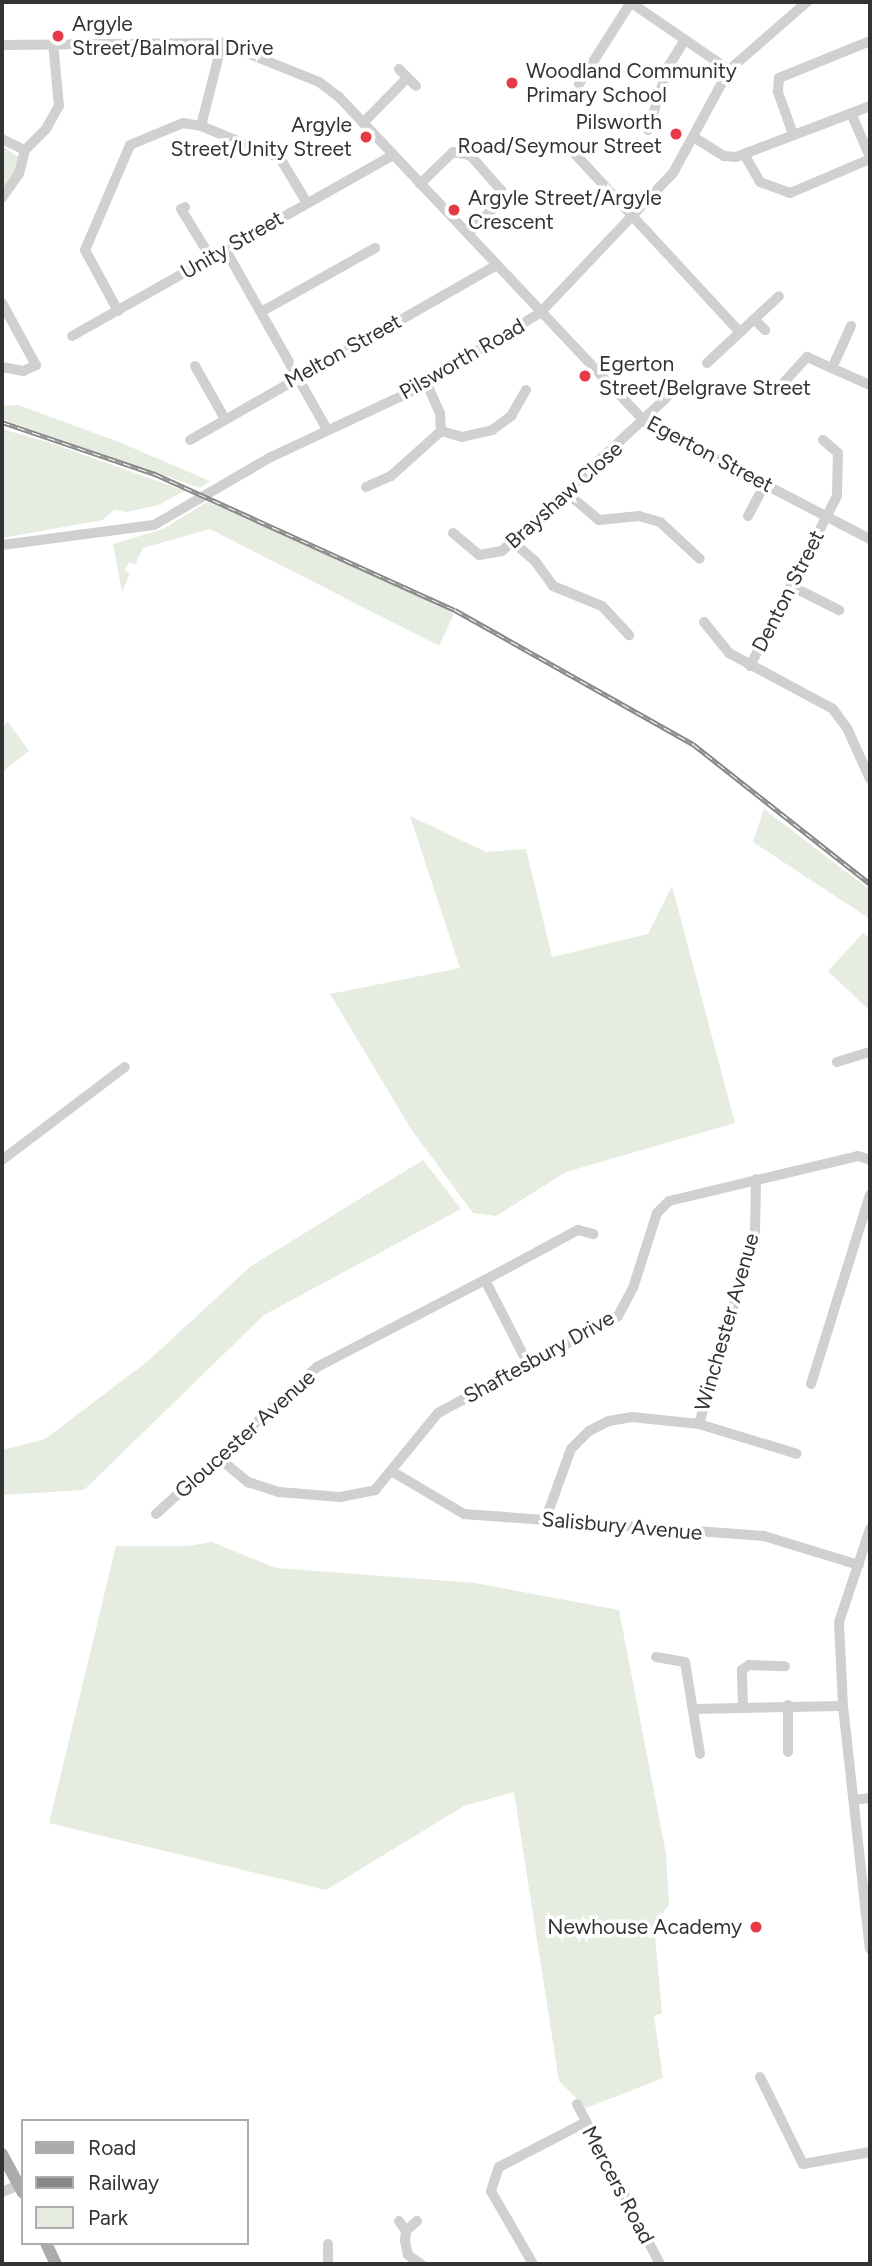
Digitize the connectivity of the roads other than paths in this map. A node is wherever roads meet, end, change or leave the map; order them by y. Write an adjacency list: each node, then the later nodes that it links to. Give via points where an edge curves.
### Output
1 (631, 2): 3 (street); 11 (street)
2 (802, 4): 9 (street, Pilsworth Road)
3 (685, 40): 9 (street); 17 (street, via 668,67)
4 (870, 41): 18 (street, via 779,78 778,92)
5 (53, 43): 6 (street); 7 (street); 21 (street, via 59,106 46,129)
6 (222, 43): 15 (street, Egerton Street, via 319,82); 16 (street)
7 (2, 46)
8 (399, 69): 10 (street)
9 (729, 70): 19 (street, Pilsworth Road)
10 (407, 78): 12 (street); 15 (street)
11 (579, 84)
12 (416, 86)
13 (870, 106): 14 (street)
14 (851, 113): 18 (street); 25 (street)
15 (363, 123): 24 (street, Egerton Street)
16 (201, 126): 28 (street, via 280,158); 38 (street, via 183,123 130,145 85,250)
17 (648, 130)
18 (793, 134): 23 (street)
19 (695, 138): 23 (street, via 724,156); 30 (street, Pilsworth Road, via 673,173)
20 (2, 139): 21 (street)
21 (25, 150): 27 (street, via 19,174)
22 (575, 154): 30 (street)
23 (744, 154): 25 (street, via 760,181 790,193)
24 (393, 155): 26 (street, Egerton Street); 28 (street, Unity Street)
25 (870, 158)
26 (421, 184): 31 (street, Egerton Street); 31 (street, via 453,152 470,155 501,190 501,201)
27 (2, 198)
28 (307, 203): 33 (street, Unity Street)
29 (185, 206): 34 (street, via 181,209)
30 (634, 217): 40 (street, Pilsworth Road); 44 (street)
31 (468, 234): 35 (street, Egerton Street)
32 (375, 248): 39 (street)
33 (225, 249): 34 (street, Unity Street); 39 (street)
34 (211, 258): 38 (street, Unity Street)
35 (497, 265): 40 (street, Egerton Street); 50 (street, Melton Street)
36 (779, 296): 41 (street)
37 (2, 303): 49 (street, via 36,365 23,371)
38 (118, 311): 45 (street, Unity Street)
39 (261, 312): 50 (street)
40 (540, 313): 51 (street, Pilsworth Road); 57 (street, Egerton Street)
41 (754, 319): 43 (street); 44 (street)
42 (850, 326): 48 (street)
43 (765, 330)
44 (740, 332): 46 (street)
45 (72, 336)
46 (707, 363)
47 (195, 366): 56 (street)
48 (833, 366): 52 (street); 54 (street, via 807,357)
49 (2, 367)
50 (297, 376): 56 (street, Melton Street); 58 (street)
51 (426, 382): 58 (street, Pilsworth Road); 59 (street, via 440,413)
52 (870, 385)
53 (526, 390): 59 (street, via 511,416 492,430 463,437)
54 (777, 390)
55 (667, 397): 57 (street, Brayshaw Close)
56 (225, 419): 60 (street, Melton Street)
57 (645, 422): 62 (street, Egerton Street); 64 (street, Brayshaw Close)
58 (327, 429): 70 (street, Pilsworth Road, via 154,525)
59 (441, 431): 63 (street, via 391,476)
60 (190, 440)
61 (823, 440): 66 (street, Denton Street, via 838,453 837,496)
62 (765, 484): 65 (street); 66 (street, Egerton Street)
63 (366, 487)
64 (567, 493): 69 (street, Brayshaw Close); 71 (street, via 599,520 639,516 660,522)
65 (748, 516)
66 (826, 516): 68 (street, Egerton Street); 72 (street, Denton Street)
67 (453, 533): 69 (street, Brayshaw Close, via 484,556 496,555)
68 (870, 538)
69 (513, 542): 75 (street, via 553,586 602,606)
70 (2, 545)
71 (700, 559)
72 (791, 586): 73 (street); 76 (street, Denton Street)
73 (839, 610)
74 (704, 622): 76 (street, via 729,653)
75 (629, 635)
76 (750, 666): 77 (street, via 833,709)
77 (870, 779)
78 (870, 1052): 79 (street)
79 (837, 1062)
80 (125, 1067): 81 (street)
81 (2, 1160)
82 (870, 1160): 83 (street, Shaftesbury Drive, via 858,1156)
83 (756, 1178): 87 (street, Shaftesbury Drive, via 669,1201 657,1213 633,1288 618,1316); 89 (street, Winchester Avenue, via 755,1233)
84 (870, 1195): 88 (street)
85 (593, 1234): 86 (street, Gloucester Avenue, via 578,1230)
86 (485, 1280): 87 (street); 91 (street, Gloucester Avenue, via 317,1367)
87 (529, 1366): 92 (street, Shaftesbury Drive, via 438,1413)
88 (811, 1384)
89 (699, 1424): 90 (street); 94 (street, via 632,1417 589,1431 563,1463)
90 (797, 1454)
91 (219, 1458): 92 (street, Shaftesbury Drive, via 248,1482 291,1493 340,1497 375,1490); 93 (street, Gloucester Avenue)
92 (393, 1472): 94 (street, Salisbury Avenue, via 464,1514)
93 (156, 1514)
94 (546, 1518): 96 (street, Salisbury Avenue, via 628,1530 764,1536)
95 (870, 1529): 96 (street)
96 (859, 1565): 101 (street, via 839,1622)
97 (656, 1657): 102 (street, via 685,1662)
98 (785, 1666): 99 (street, via 749,1665 741,1670)
99 (743, 1705): 100 (street); 102 (street)
100 (788, 1705): 101 (street); 103 (street)
101 (843, 1706): 106 (street)
102 (695, 1709): 104 (street)
103 (788, 1752)
104 (701, 1754)
105 (870, 1798): 106 (street)
106 (855, 1800): 107 (street)
107 (870, 1949)
108 (760, 2077): 111 (street, via 803,2164)
109 (577, 2104): 110 (street, Mercers Road)
110 (584, 2123): 123 (street, via 499,2167 492,2191); 124 (street, Mercers Road)
111 (870, 2152)
112 (2, 2154): 113 (main road)
113 (21, 2189): 114 (street)
114 (2, 2192)
115 (399, 2221): 117 (street)
116 (417, 2221): 117 (street)
117 (406, 2231): 122 (street, via 408,2255)
118 (328, 2244): 121 (street)
119 (47, 2245): 120 (main road)
120 (56, 2264)
121 (328, 2264)
122 (421, 2264)
123 (533, 2264)
124 (660, 2264)

